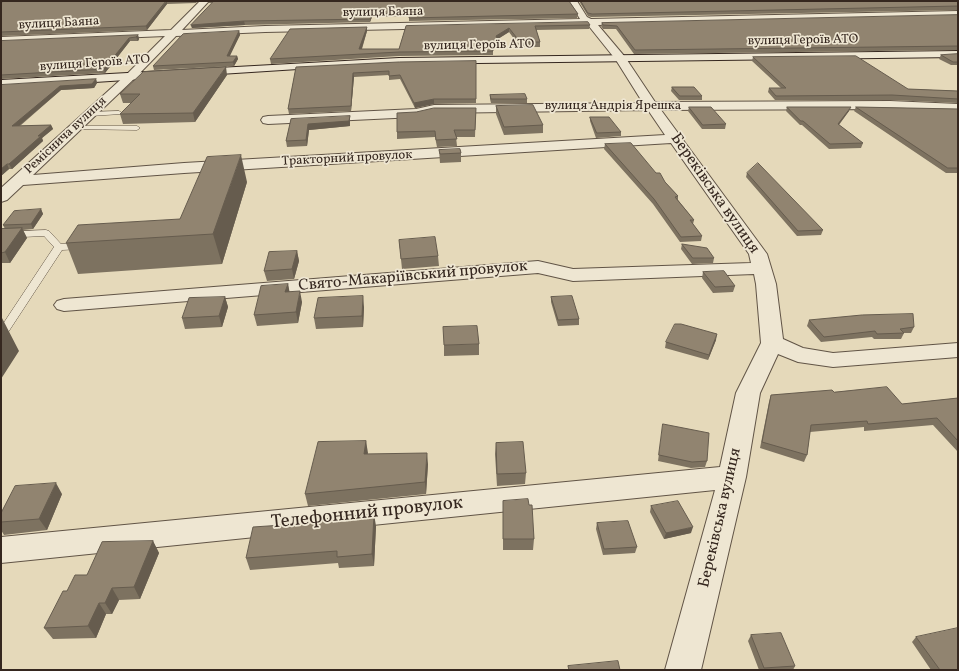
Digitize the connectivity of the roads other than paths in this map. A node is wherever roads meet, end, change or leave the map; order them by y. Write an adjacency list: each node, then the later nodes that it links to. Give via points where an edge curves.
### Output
1 (4, 1): 4 (street)
2 (205, 1): 7 (street, Реміснича вулиця)
3 (573, 1): 6 (street, Береківська вулиця)
4 (1, 2)
5 (958, 14): 6 (street, вулиця Баяна)
6 (589, 22): 7 (street, вулиця Баяна); 10 (street, Береківська вулиця)
7 (174, 32): 8 (street, вулиця Баяна); 11 (street, Реміснича вулиця)
8 (1, 40)
9 (958, 54): 10 (street, вулиця Героїв АТО)
10 (619, 58): 11 (street, вулиця Героїв АТО, via 360,62); 13 (street, Береківська вулиця)
11 (130, 76): 12 (street, вулиця Героїв АТО); 15 (street, Реміснича вулиця)
12 (1, 84)
13 (652, 107): 14 (street, вулиця Андрія Ярешка, via 890,105); 17 (street, вулиця Андрія Ярешка, via 434,109 416,114); 20 (street, Береківська вулиця)
14 (958, 108)
15 (90, 114): 16 (lane, via 119,113); 18 (street, Реміснича вулиця)
16 (114, 118)
17 (268, 120)
18 (74, 128): 19 (lane); 21 (street, Реміснича вулиця)
19 (137, 128)
20 (675, 138): 21 (street, Тракторний провулок, via 184,168); 26 (street, Береківська вулиця, via 758,254)
21 (18, 181): 22 (street, Реміснича вулиця)
22 (1, 197)
23 (1, 234): 25 (lane, via 46,233)
24 (91, 245): 25 (lane)
25 (59, 247): 28 (lane)
26 (762, 268): 27 (street, Свято-Макаріївський провулок, via 573,275 538,267); 29 (street, Береківська вулиця)
27 (64, 305)
28 (1, 335)
29 (772, 343): 30 (street, via 798,354 833,360); 31 (street, Береківська вулиця, via 748,393)
30 (958, 350)
31 (732, 477): 32 (street, Телефонний провулок); 33 (street, Береківська вулиця)
32 (1, 550)
33 (683, 670)

